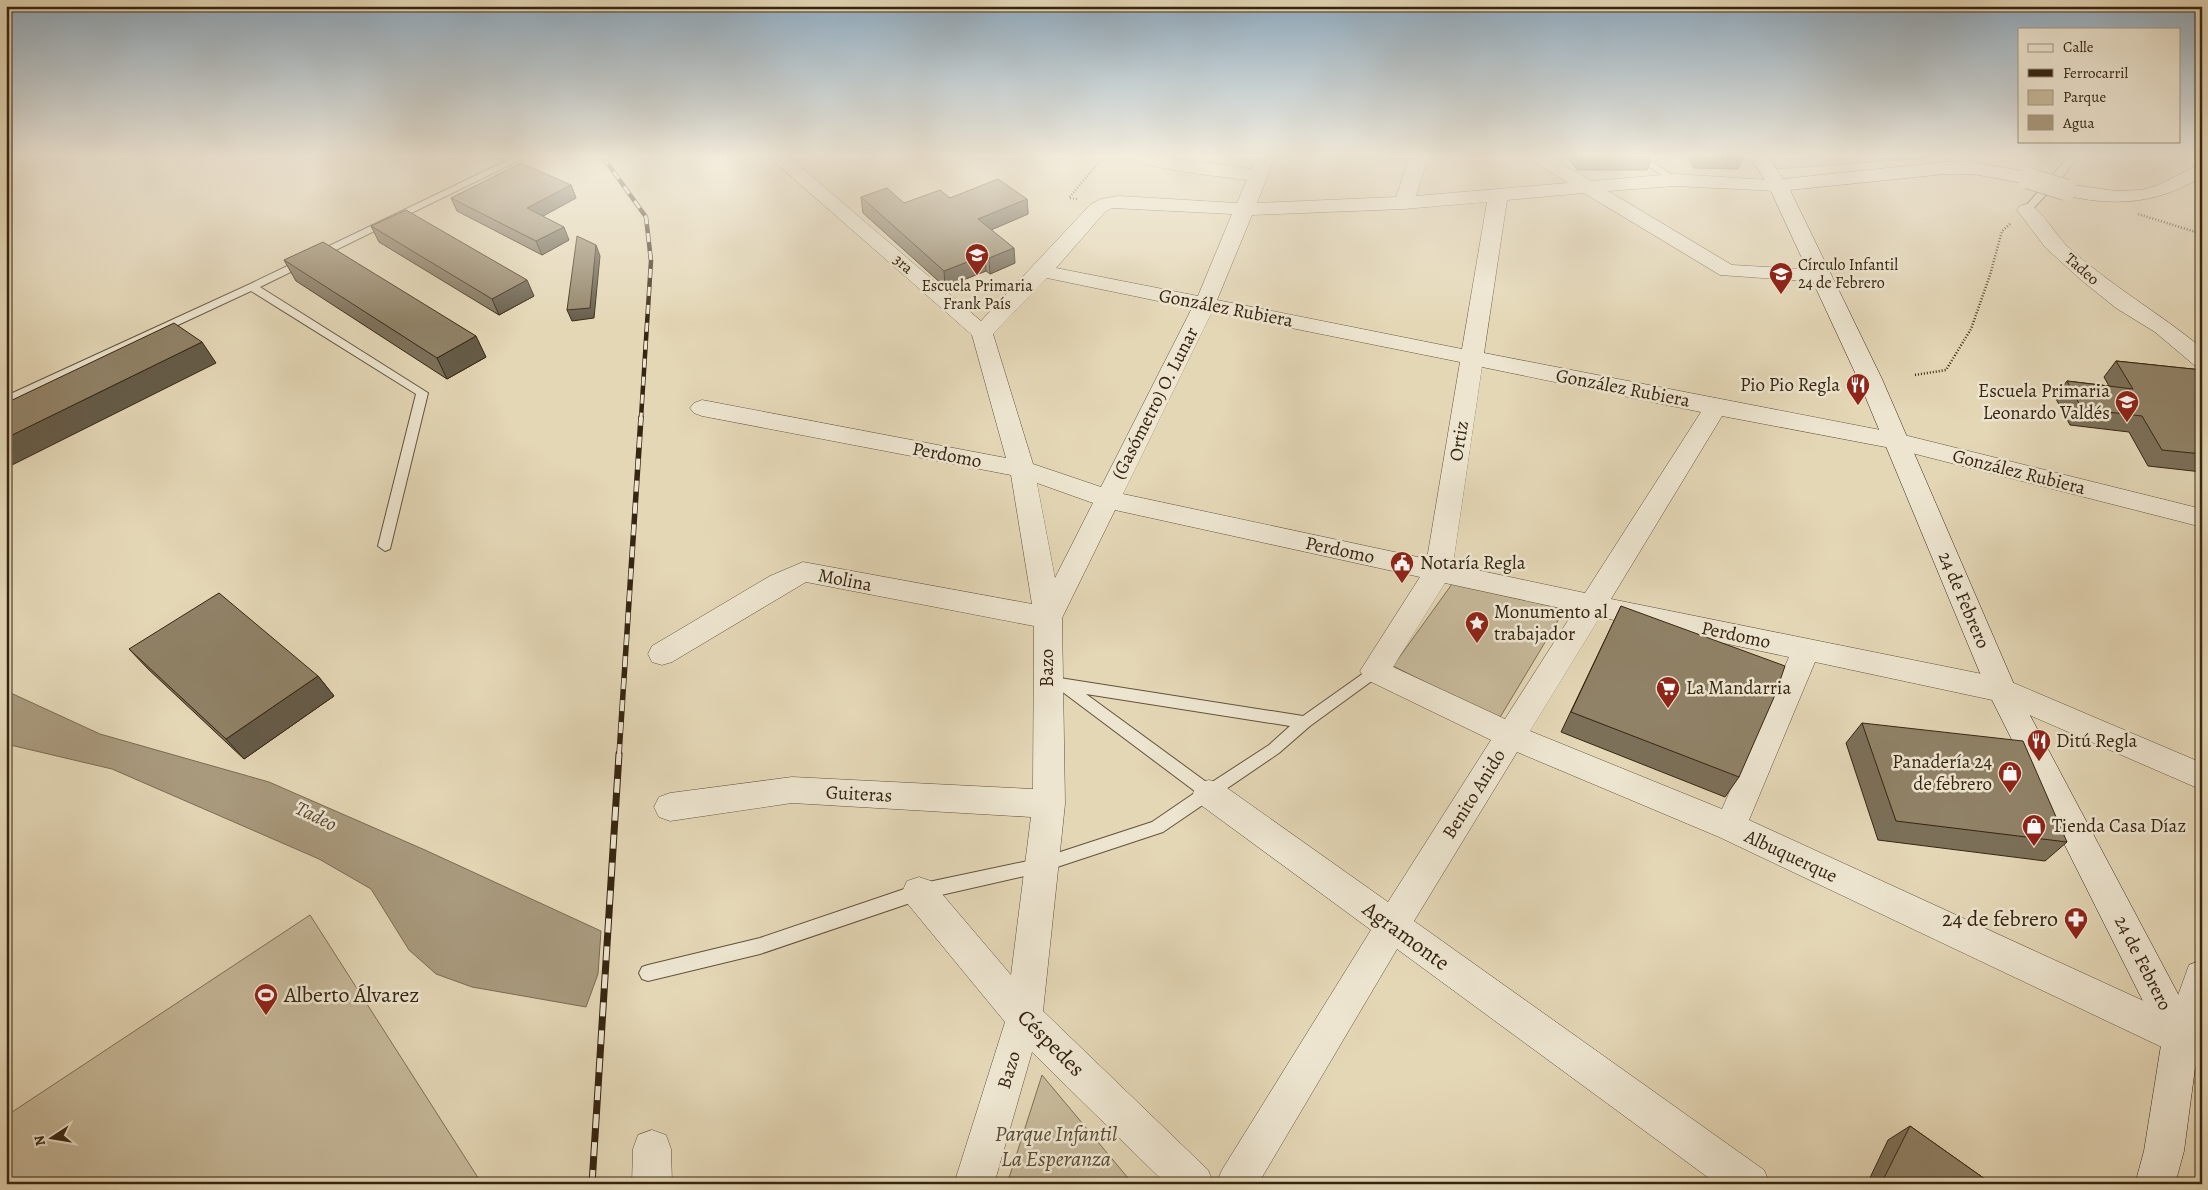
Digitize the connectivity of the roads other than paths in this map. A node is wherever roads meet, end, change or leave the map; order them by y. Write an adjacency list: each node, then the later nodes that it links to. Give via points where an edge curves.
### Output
1 (406, 213): 11 (lane)
2 (843, 213): 14 (street, 3ra)
3 (1094, 213): 9 (street)
4 (1244, 213): 12 (street, (Gasómetro) O. Lunar)
5 (1495, 213): 16 (street, Ortiz)
6 (1629, 213): 10 (street, via 1727,271)
7 (1791, 213): 10 (street, 24 de Febrero)
8 (2029, 213): 13 (street, Tadeo, via 2052,243 2087,275)
9 (1042, 271): 12 (street, González Rubiera); 14 (street)
10 (1820, 276): 21 (street, 24 de Febrero)
11 (252, 287): 18 (lane); 25 (lane, via 422,394)
12 (1205, 304): 16 (street, González Rubiera); 23 (street, (Gasómetro) O. Lunar)
13 (2163, 327): 15 (street); 17 (street, Tadeo)
14 (982, 332): 22 (street, Bazo)
15 (2202, 341)
16 (1472, 358): 19 (street, González Rubiera); 26 (street, Ortiz)
17 (2202, 360)
18 (6, 401)
19 (1716, 407): 21 (street, González Rubiera); 27 (street, Benito Anido)
20 (702, 408): 22 (street, Perdomo)
21 (1896, 441): 24 (street, González Rubiera); 33 (street, 24 de Febrero)
22 (1022, 470): 23 (street, Perdomo); 28 (street, Bazo)
23 (1107, 499): 26 (street, Perdomo); 28 (street, (Gasómetro) O. Lunar)
24 (2202, 518)
25 (385, 546)
26 (1438, 572): 27 (street, Perdomo); 31 (street, Ortiz)
27 (1591, 606): 29 (street, Perdomo); 35 (street, Benito Anido)
28 (1048, 618): 30 (street, Molina, via 803,572); 32 (street, Bazo)
29 (1806, 650): 33 (street, Perdomo); 40 (street)
30 (662, 654)
31 (1375, 671): 34 (lane); 35 (street, Albuquerque)
32 (1055, 684): 34 (lane); 37 (lane, Agramonte); 38 (street, Bazo)
33 (2002, 690): 36 (street, Perdomo); 47 (street, 24 de Febrero)
34 (1305, 722): 37 (lane, via 1274,749)
35 (1511, 736): 40 (street, Albuquerque); 43 (street, Benito Anido)
36 (2202, 777)
37 (1209, 793): 41 (lane, via 1157,827); 43 (street, Agramonte)
38 (1049, 804): 39 (street, Guiteras, via 792,790); 41 (street, Bazo)
39 (670, 807)
40 (1730, 827): 47 (street, Albuquerque)
41 (1042, 864): 42 (lane); 46 (street, Bazo)
42 (919, 892): 44 (lane, via 760,946); 46 (street, Céspedes)
43 (1392, 926): 50 (street, Benito Anido); 51 (street, Agramonte)
44 (648, 973)
45 (2202, 977): 47 (street)
46 (1024, 1018): 48 (street, Bazo); 49 (street, Céspedes)
47 (2192, 1044): 52 (street)
48 (974, 1184)
49 (1194, 1184)
50 (1236, 1184)
51 (1750, 1184)
52 (2155, 1184)

